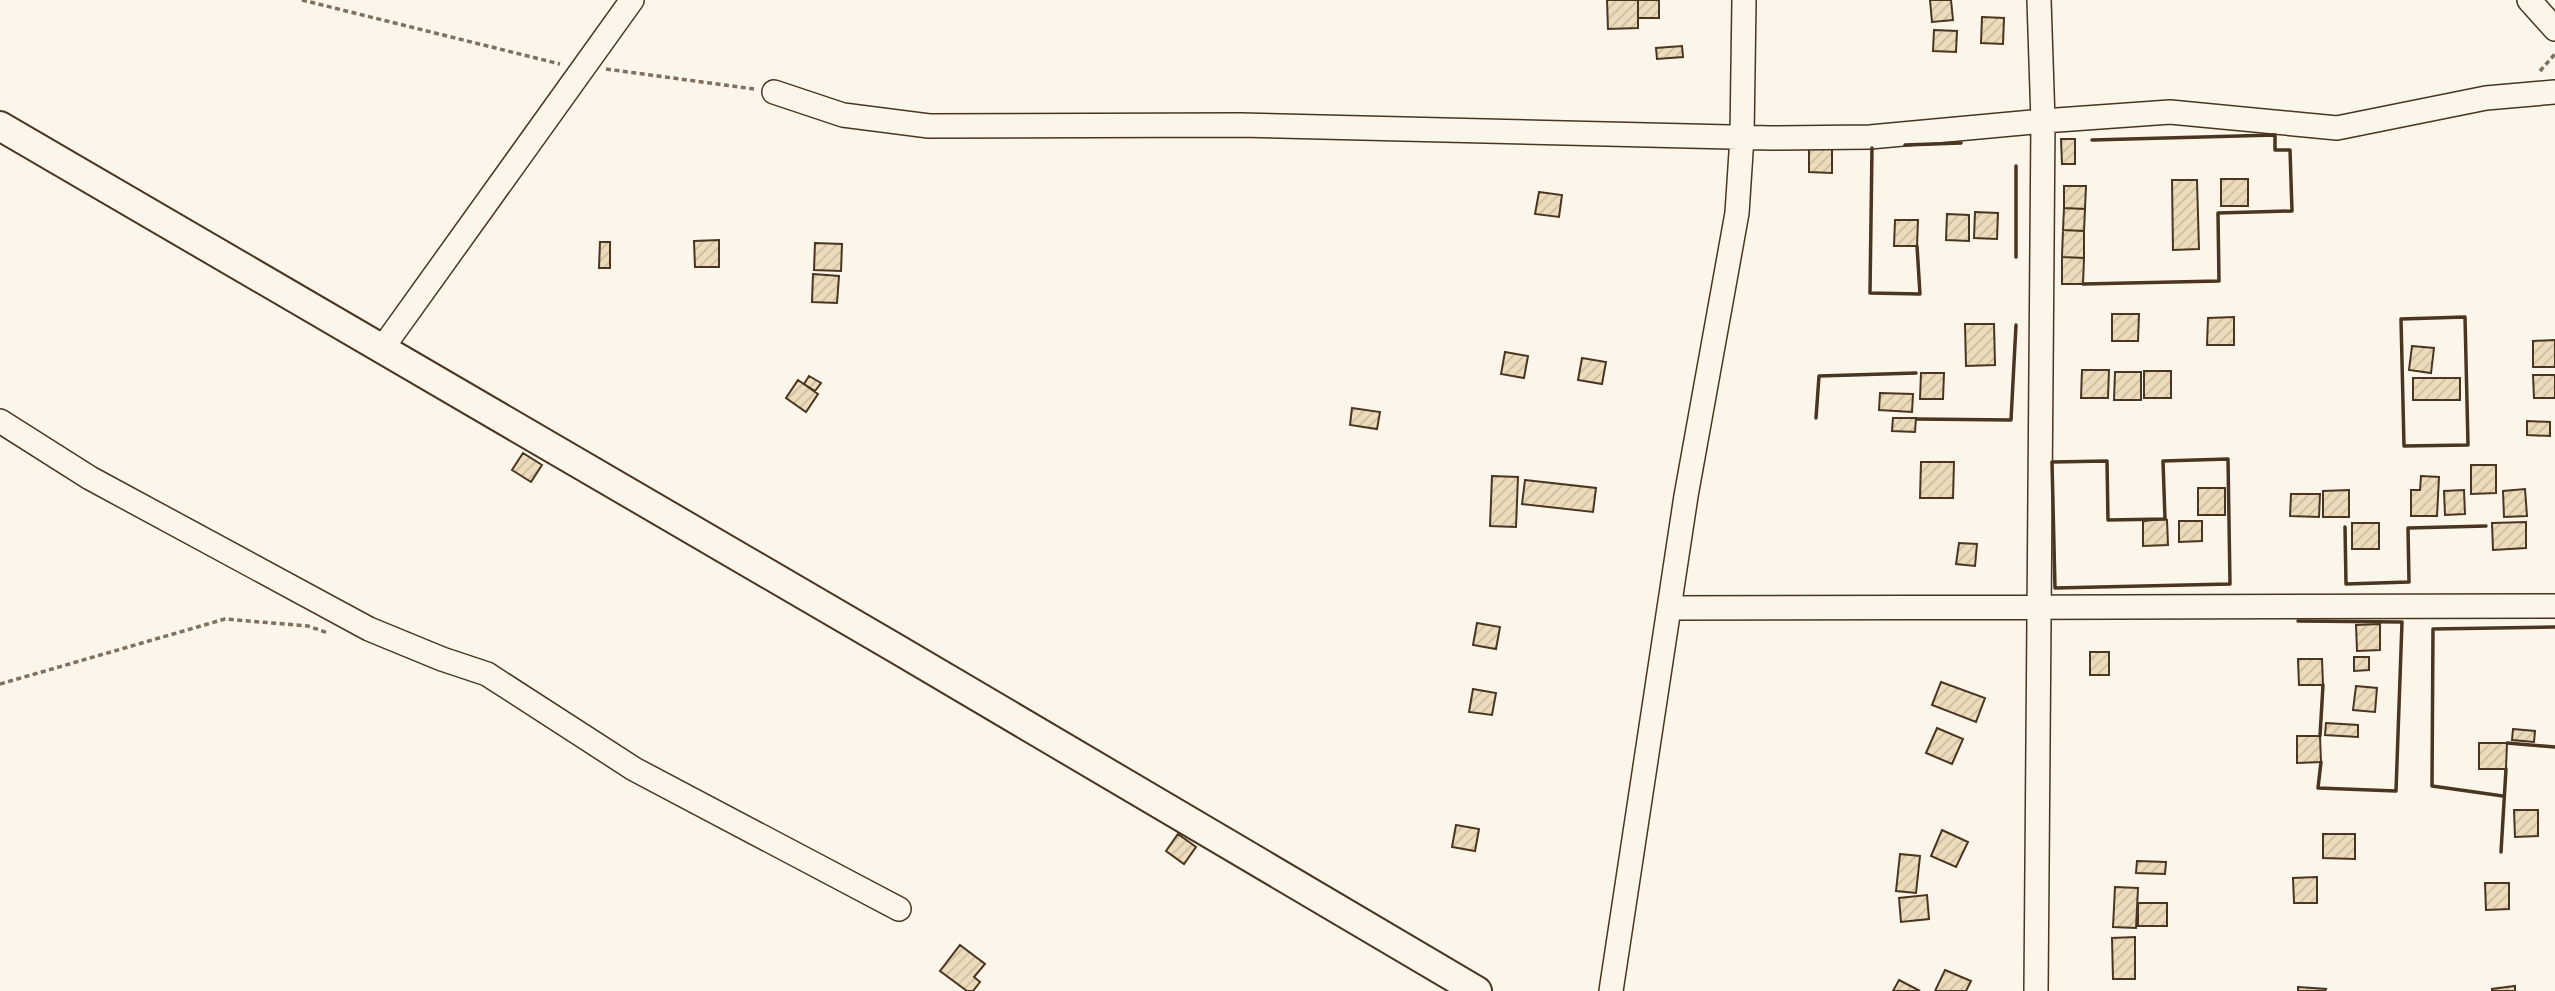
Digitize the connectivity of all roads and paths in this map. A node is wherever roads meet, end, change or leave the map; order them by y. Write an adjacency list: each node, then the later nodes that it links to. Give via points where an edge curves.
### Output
1 (302, 0): 7 (path, via 555,64)
2 (632, 0): 7 (street)
3 (1744, 0): 12 (street)
4 (2039, 0): 10 (street)
5 (2529, 0): 6 (street)
6 (2555, 29)
7 (583, 67): 8 (path); 13 (street)
8 (774, 92): 12 (street, via 844,116 929,126 1240,125)
9 (2555, 92): 10 (street, via 2486,98 2337,128 2170,112)
10 (2043, 121): 12 (street, via 1870,137); 15 (street)
11 (0, 126): 13 (main road)
12 (1742, 137): 17 (street, via 1737,213)
13 (381, 349): 21 (main road)
14 (0, 421): 20 (street, via 90,478 369,629 487,674 634,768)
15 (2039, 606): 16 (street); 17 (street); 23 (street)
16 (2555, 606)
17 (1669, 608): 22 (street)
18 (333, 634): 19 (path, via 308,626 225,619)
19 (0, 684)
20 (899, 909)
21 (1477, 991)
22 (1611, 991)
23 (2036, 991)

